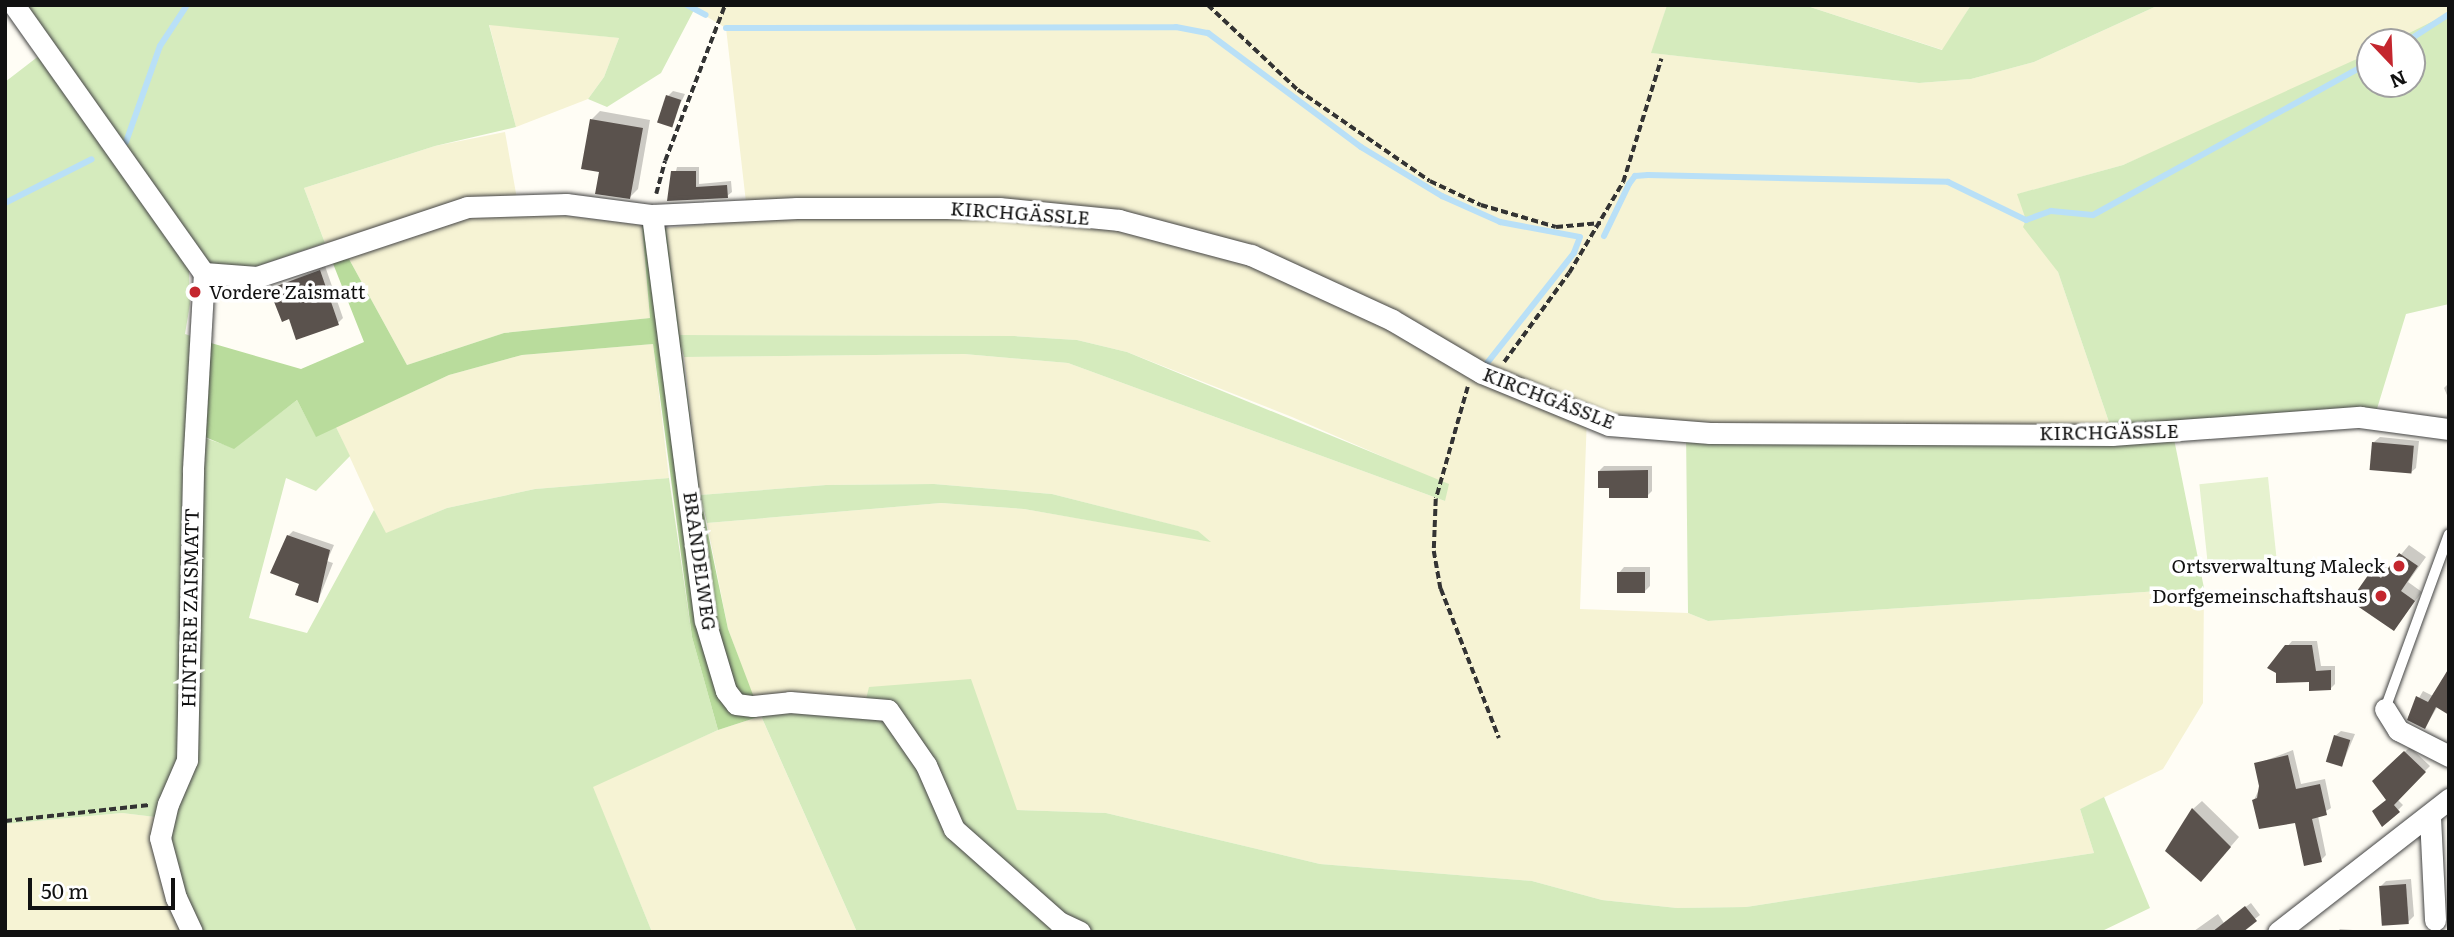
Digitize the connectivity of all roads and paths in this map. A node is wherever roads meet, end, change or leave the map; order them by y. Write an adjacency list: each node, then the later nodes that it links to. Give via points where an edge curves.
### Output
1 (14, 5): 7 (street)
2 (725, 5): 5 (path, via 664,161)
3 (1208, 5): 6 (path, via 1298,90 1430,181 1481,205 1556,227)
4 (1661, 60): 6 (path, via 1623,182)
5 (652, 215): 7 (street, via 547,203 467,207 257,277); 8 (street, KIRCHGÄSSLE, via 999,208 1119,220 1251,255 1391,320); 21 (street, BRANDELWEG, via 705,621 726,691 736,704 753,706 790,702 888,710 926,765 954,829 1059,922)
6 (1601, 223): 8 (path, via 1530,330)
7 (204, 273): 15 (street, HINTERE ZAISMATT, via 193,469 187,760)
8 (1484, 373): 9 (street, KIRCHGÄSSLE, via 1609,425 1710,433 2112,435 2360,417); 12 (path, via 1436,499 1434,551 1441,589)
9 (2449, 429)
10 (2449, 534): 11 (lane)
11 (2385, 709): 13 (street, via 2398,730)
12 (1499, 738)
13 (2449, 756)
14 (2449, 799): 16 (street)
15 (167, 804): 17 (path); 20 (street, HINTERE ZAISMATT, via 160,838 176,898)
16 (2430, 817): 18 (street); 22 (street)
17 (5, 821)
18 (2440, 846): 19 (street)
19 (2435, 920)
20 (192, 932)
21 (1080, 932)
22 (2278, 932)

